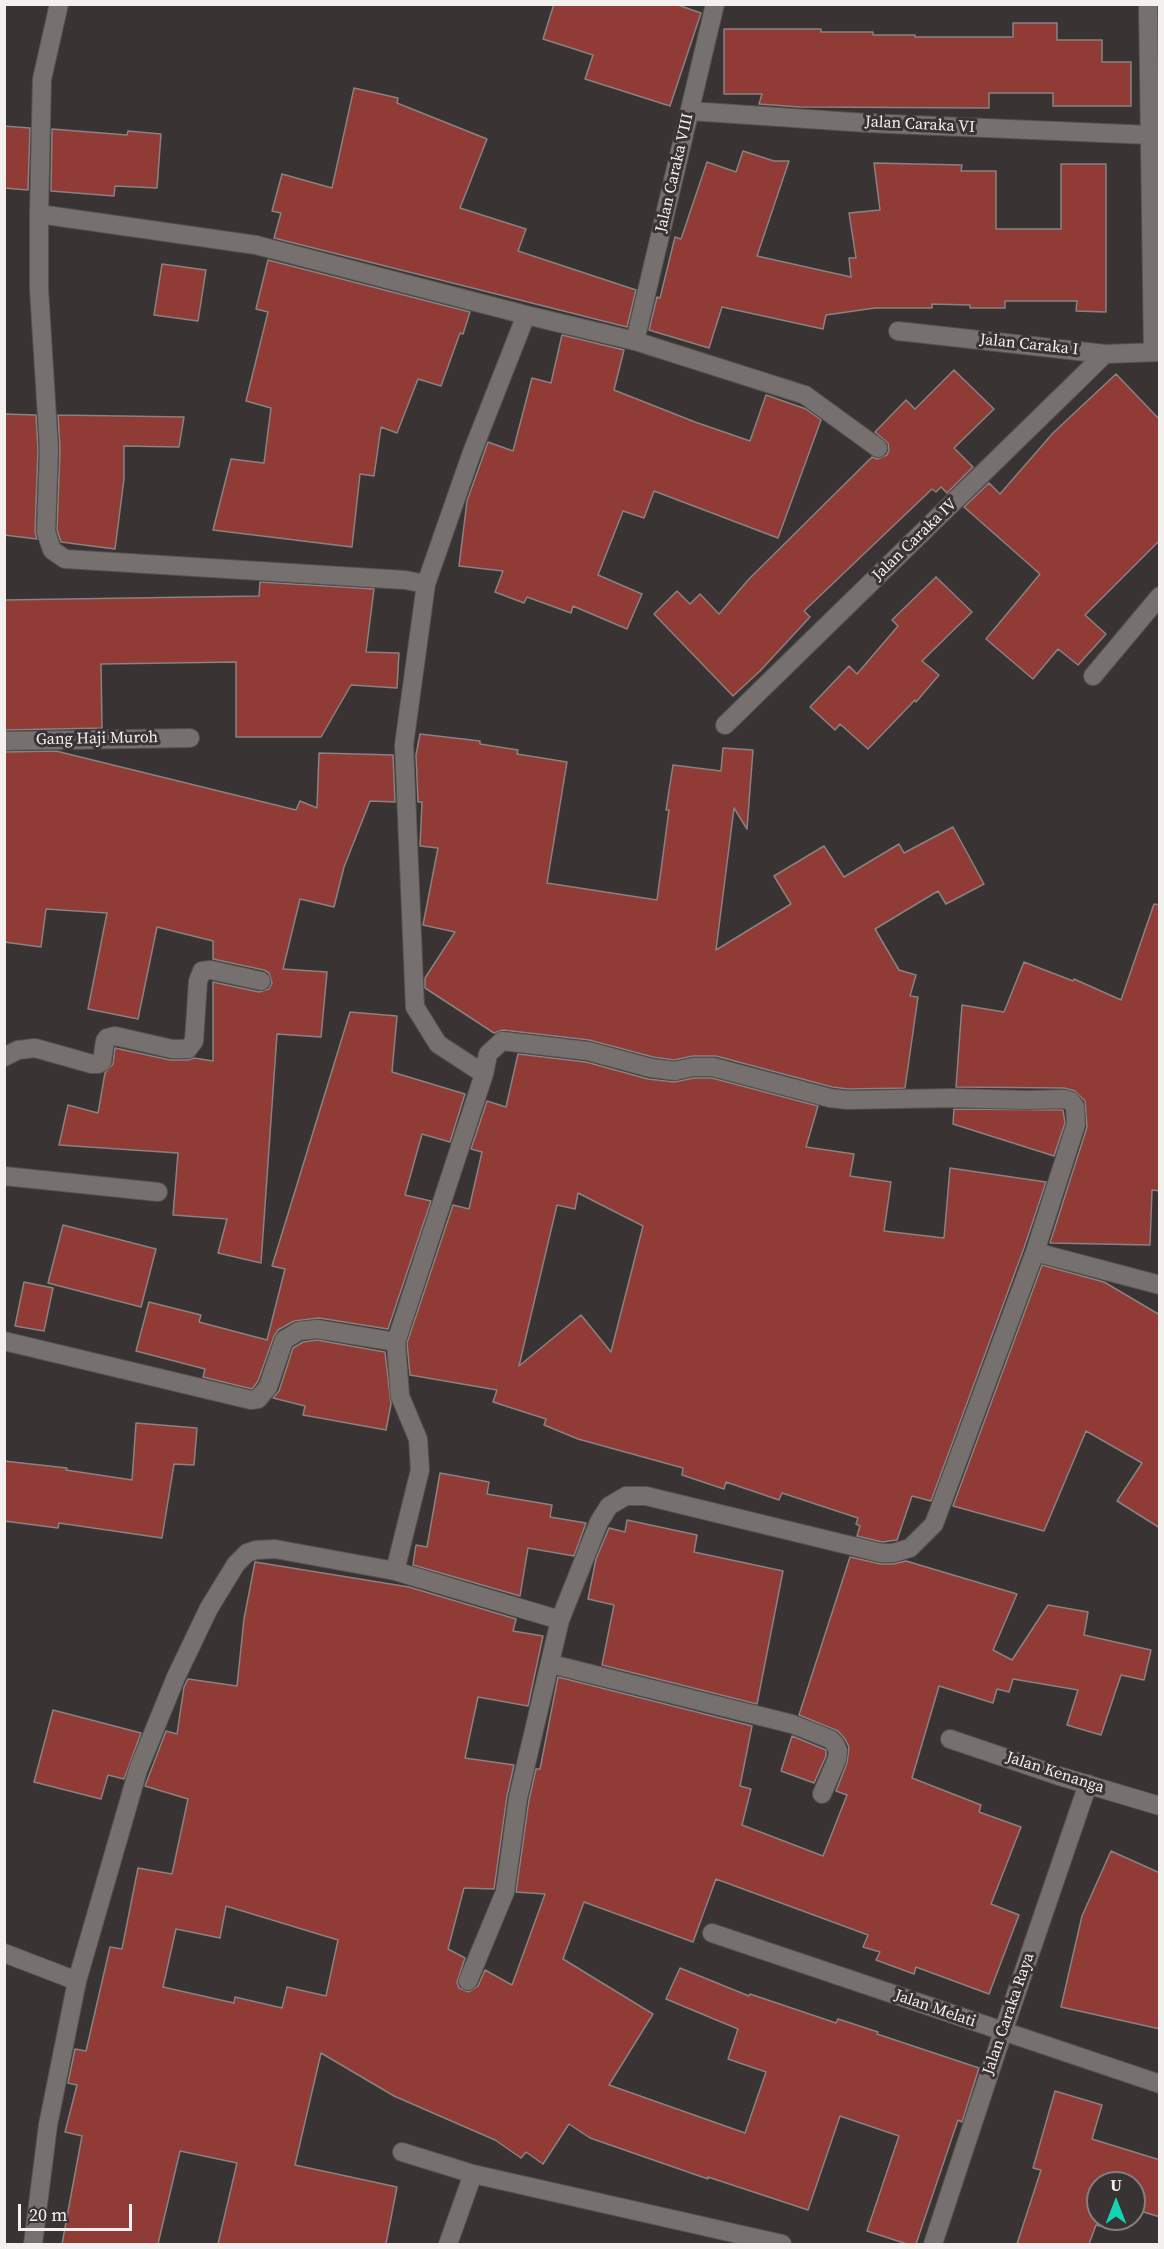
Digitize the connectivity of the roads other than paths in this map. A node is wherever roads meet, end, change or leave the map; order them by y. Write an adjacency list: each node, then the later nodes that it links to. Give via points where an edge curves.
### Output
1 (59, 4): 6 (street, via 42,79)
2 (715, 4): 4 (street, Jalan Caraka VIII)
3 (1148, 4): 5 (street)
4 (690, 111): 5 (street, Jalan Caraka VI); 9 (street, Jalan Caraka VIII)
5 (1151, 135): 10 (street)
6 (39, 214): 7 (street, via 256,245); 13 (street, via 39,300 50,449 46,532 52,550 65,559)
7 (525, 315): 9 (street); 13 (street)
8 (898, 331): 11 (street, Jalan Caraka I)
9 (635, 341): 12 (street, via 805,395)
10 (1156, 352): 11 (street, Jalan Caraka I)
11 (1105, 354): 16 (street, Jalan Caraka IV)
12 (878, 448)
13 (426, 584): 21 (street, via 404,745 415,1007 438,1044)
14 (1160, 596): 15 (street)
15 (1093, 676)
16 (725, 725)
17 (190, 738): 18 (street, Gang Haji Muroh)
18 (4, 741)
19 (261, 981): 20 (street, via 202,971 194,1041 189,1049 115,1036 105,1041 102,1062 98,1064 35,1048)
20 (4, 1057)
21 (484, 1074): 24 (street, via 488,1054 502,1041 520,1041 588,1051 651,1068 713,1068 847,1101 1071,1101 1076,1124); 27 (street)
22 (4, 1176): 23 (street)
23 (158, 1192)
24 (1035, 1252): 25 (street); 29 (street, via 934,1524 910,1548 881,1553 646,1496 626,1496 609,1506 598,1522)
25 (1160, 1285)
26 (4, 1341): 27 (street, via 251,1400 258,1399 268,1387 284,1340 299,1331 317,1329)
27 (396, 1341): 28 (street, via 400,1396 418,1439 420,1470)
28 (395, 1571): 29 (street); 37 (street, via 275,1549 247,1553 236,1563 176,1677 138,1770)
29 (560, 1620): 30 (street)
30 (551, 1664): 33 (street, via 792,1724 830,1738 838,1751 837,1759); 38 (street, via 518,1798 505,1892)
31 (950, 1739): 32 (street, Jalan Kenanga)
32 (1088, 1784): 34 (street, Jalan Kenanga); 39 (street, Jalan Caraka Raya)
33 (822, 1794)
34 (1160, 1806)
35 (712, 1933): 39 (street, Jalan Melati)
36 (4, 1953): 37 (street)
37 (77, 1981): 43 (street, via 48,2126)
38 (468, 1982)
39 (1003, 2032): 40 (street, Jalan Melati); 46 (street, Jalan Caraka Raya)
40 (1160, 2084)
41 (402, 2152): 42 (street)
42 (473, 2174): 44 (street); 45 (street)
43 (33, 2244)
44 (448, 2244)
45 (782, 2244)
46 (933, 2244)

